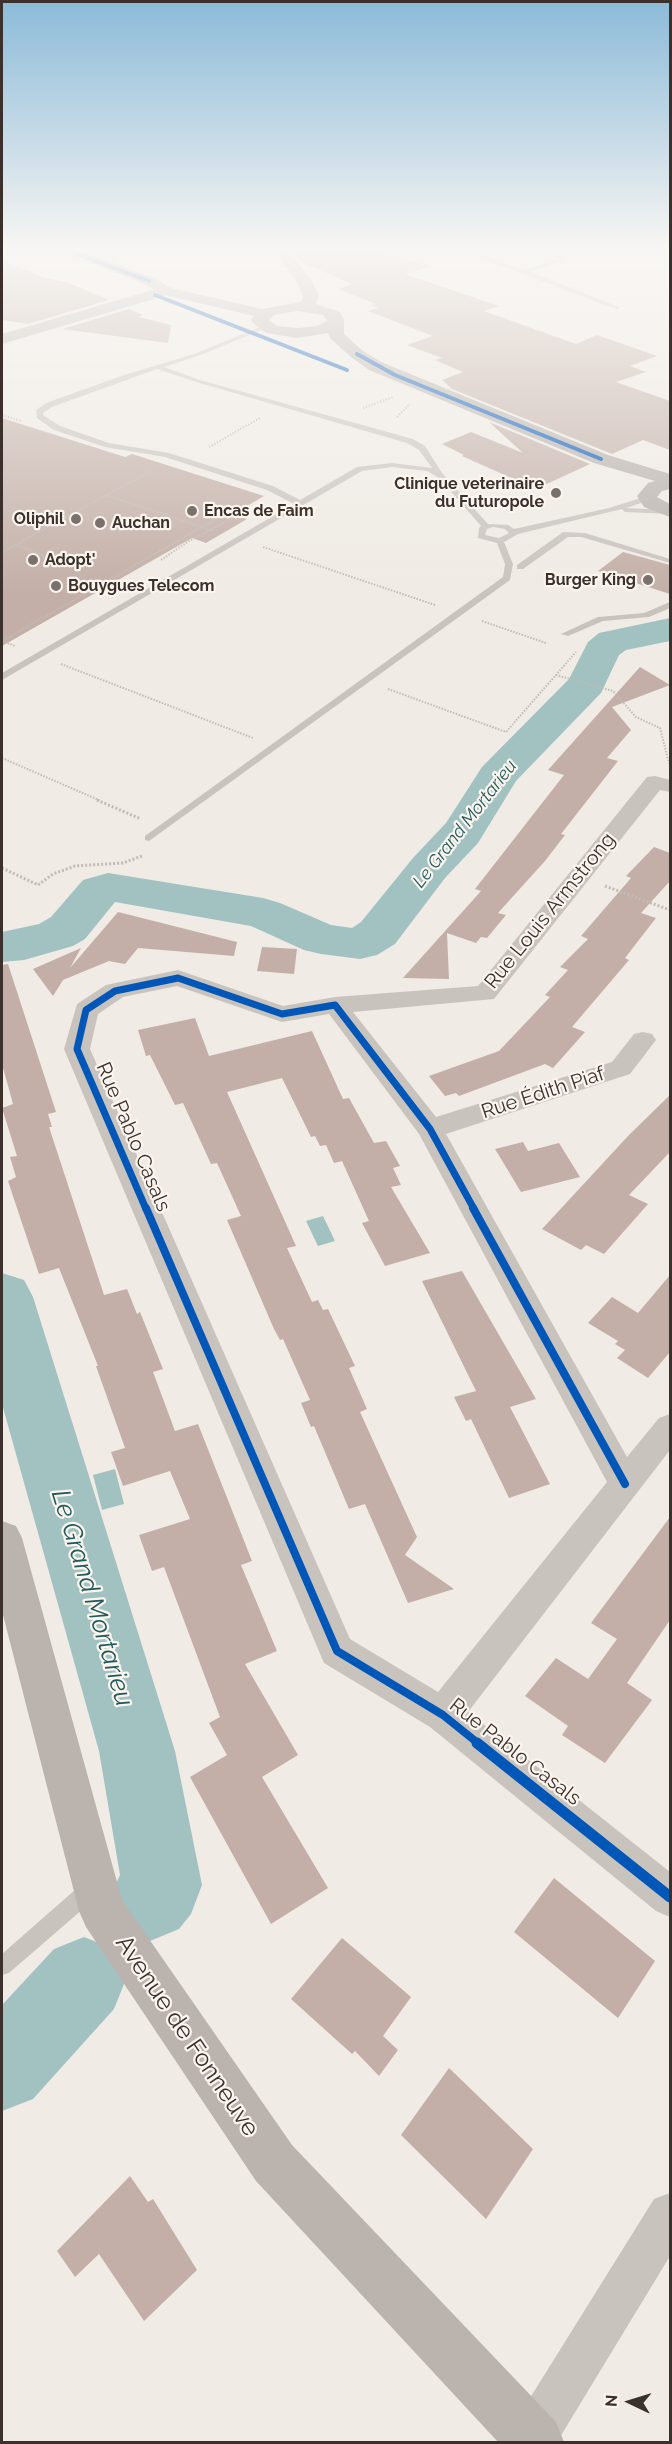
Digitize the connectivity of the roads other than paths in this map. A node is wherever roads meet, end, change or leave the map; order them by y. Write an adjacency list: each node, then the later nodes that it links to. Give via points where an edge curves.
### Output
1 (156, 366): 4 (lane, via 410,441 422,448); 7 (lane, via 49,405 39,412 40,416 57,428 108,445 175,458 270,488)
2 (379, 366): 3 (main road)
3 (601, 459): 5 (main road); 6 (main road)
4 (442, 476): 7 (lane, via 416,465 371,466 346,474); 10 (lane)
5 (670, 482): 6 (main road)
6 (649, 494): 8 (lane); 9 (main road, via 651,503)
7 (299, 503): 17 (lane)
8 (611, 510): 9 (lane); 11 (lane)
9 (670, 512)
10 (486, 526): 11 (lane, via 503,526); 12 (lane, via 480,530 481,536)
11 (513, 532): 12 (lane, via 509,538)
12 (500, 540): 19 (lane, via 509,564 507,578)
13 (670, 561): 14 (lane, via 582,535 566,534)
14 (520, 567)
15 (670, 605): 16 (lane, via 646,615 601,619)
16 (565, 634)
17 (2, 677)
18 (670, 786): 20 (street, Rue Louis Armstrong, via 655,782 485,993)
19 (149, 837)
20 (335, 1005): 22 (street); 26 (street, Rue Pablo Casals, via 282,1014 178,978 115,991 86,1010 77,1049 337,1651)
21 (644, 1040): 22 (street, Rue Édith Piaf, via 621,1068)
22 (430, 1130): 24 (street)
23 (670, 1427): 24 (street)
24 (625, 1484): 26 (street)
25 (2, 1538): 27 (street, Avenue de Fonneuve)
26 (443, 1715): 28 (street, Rue Pablo Casals)
27 (94, 1886): 29 (lane); 31 (street, Avenue de Fonneuve, via 102,1911 274,2163)
28 (670, 1897)
29 (2, 1966)
30 (670, 2215): 31 (street)
31 (534, 2441)

